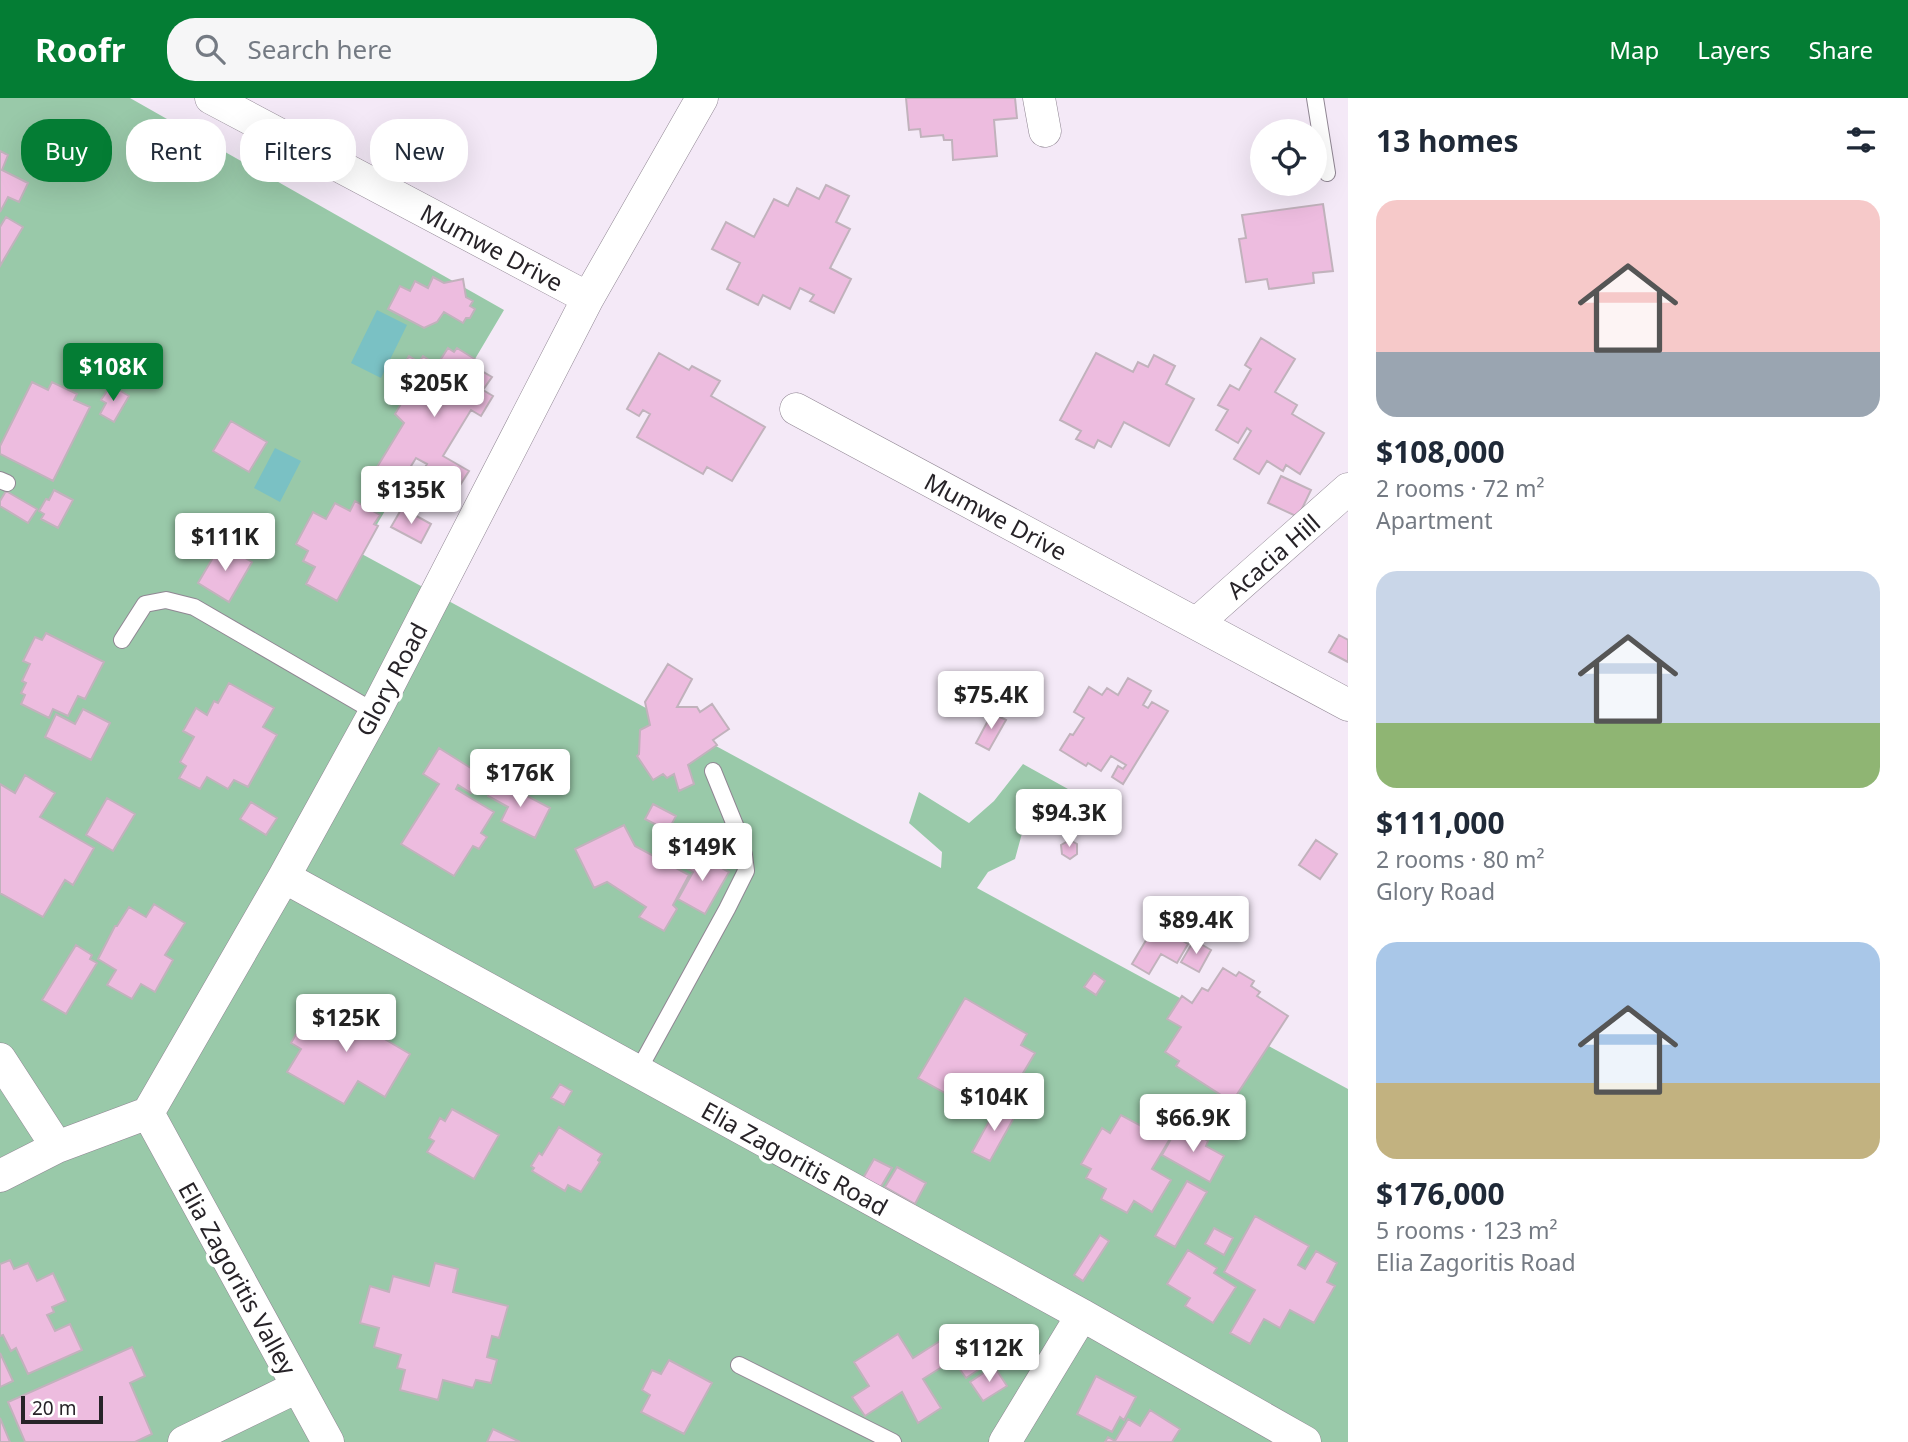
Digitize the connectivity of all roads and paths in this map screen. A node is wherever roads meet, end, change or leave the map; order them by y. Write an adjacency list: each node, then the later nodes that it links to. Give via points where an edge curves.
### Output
1 (211, 98): 7 (street, Mumwe Drive)
2 (702, 98): 7 (street, Glory Road)
3 (1040, 98): 6 (street)
4 (1315, 98): 5 (lane)
5 (1318, 119)
6 (1045, 131)
7 (588, 298): 13 (street, Glory Road)
8 (796, 409): 10 (street, Mumwe Drive)
9 (1348, 489): 10 (street, Acacia Hill)
10 (1197, 623): 12 (street, Mumwe Drive)
11 (122, 640): 13 (lane, via 145,604 166,600 194,607)
12 (1348, 705)
13 (374, 712): 15 (street, Glory Road)
14 (713, 771): 17 (lane, via 737,830 746,872)
15 (284, 877): 17 (street, Elia Zagoritis Road); 18 (street, Glory Road)
16 (0, 1059): 19 (street)
17 (638, 1071): 21 (street, Elia Zagoritis Road)
18 (148, 1114): 19 (street); 23 (street, Elia Zagoritis Valley)
19 (57, 1147): 20 (street)
20 (0, 1177)
21 (1082, 1315): 27 (street); 28 (street, Elia Zagoritis Road)
22 (739, 1364): 26 (lane)
23 (297, 1387): 24 (street); 25 (street, Elia Zagoritis Valley)
24 (184, 1442)
25 (328, 1442)
26 (893, 1442)
27 (1006, 1442)
28 (1305, 1442)

